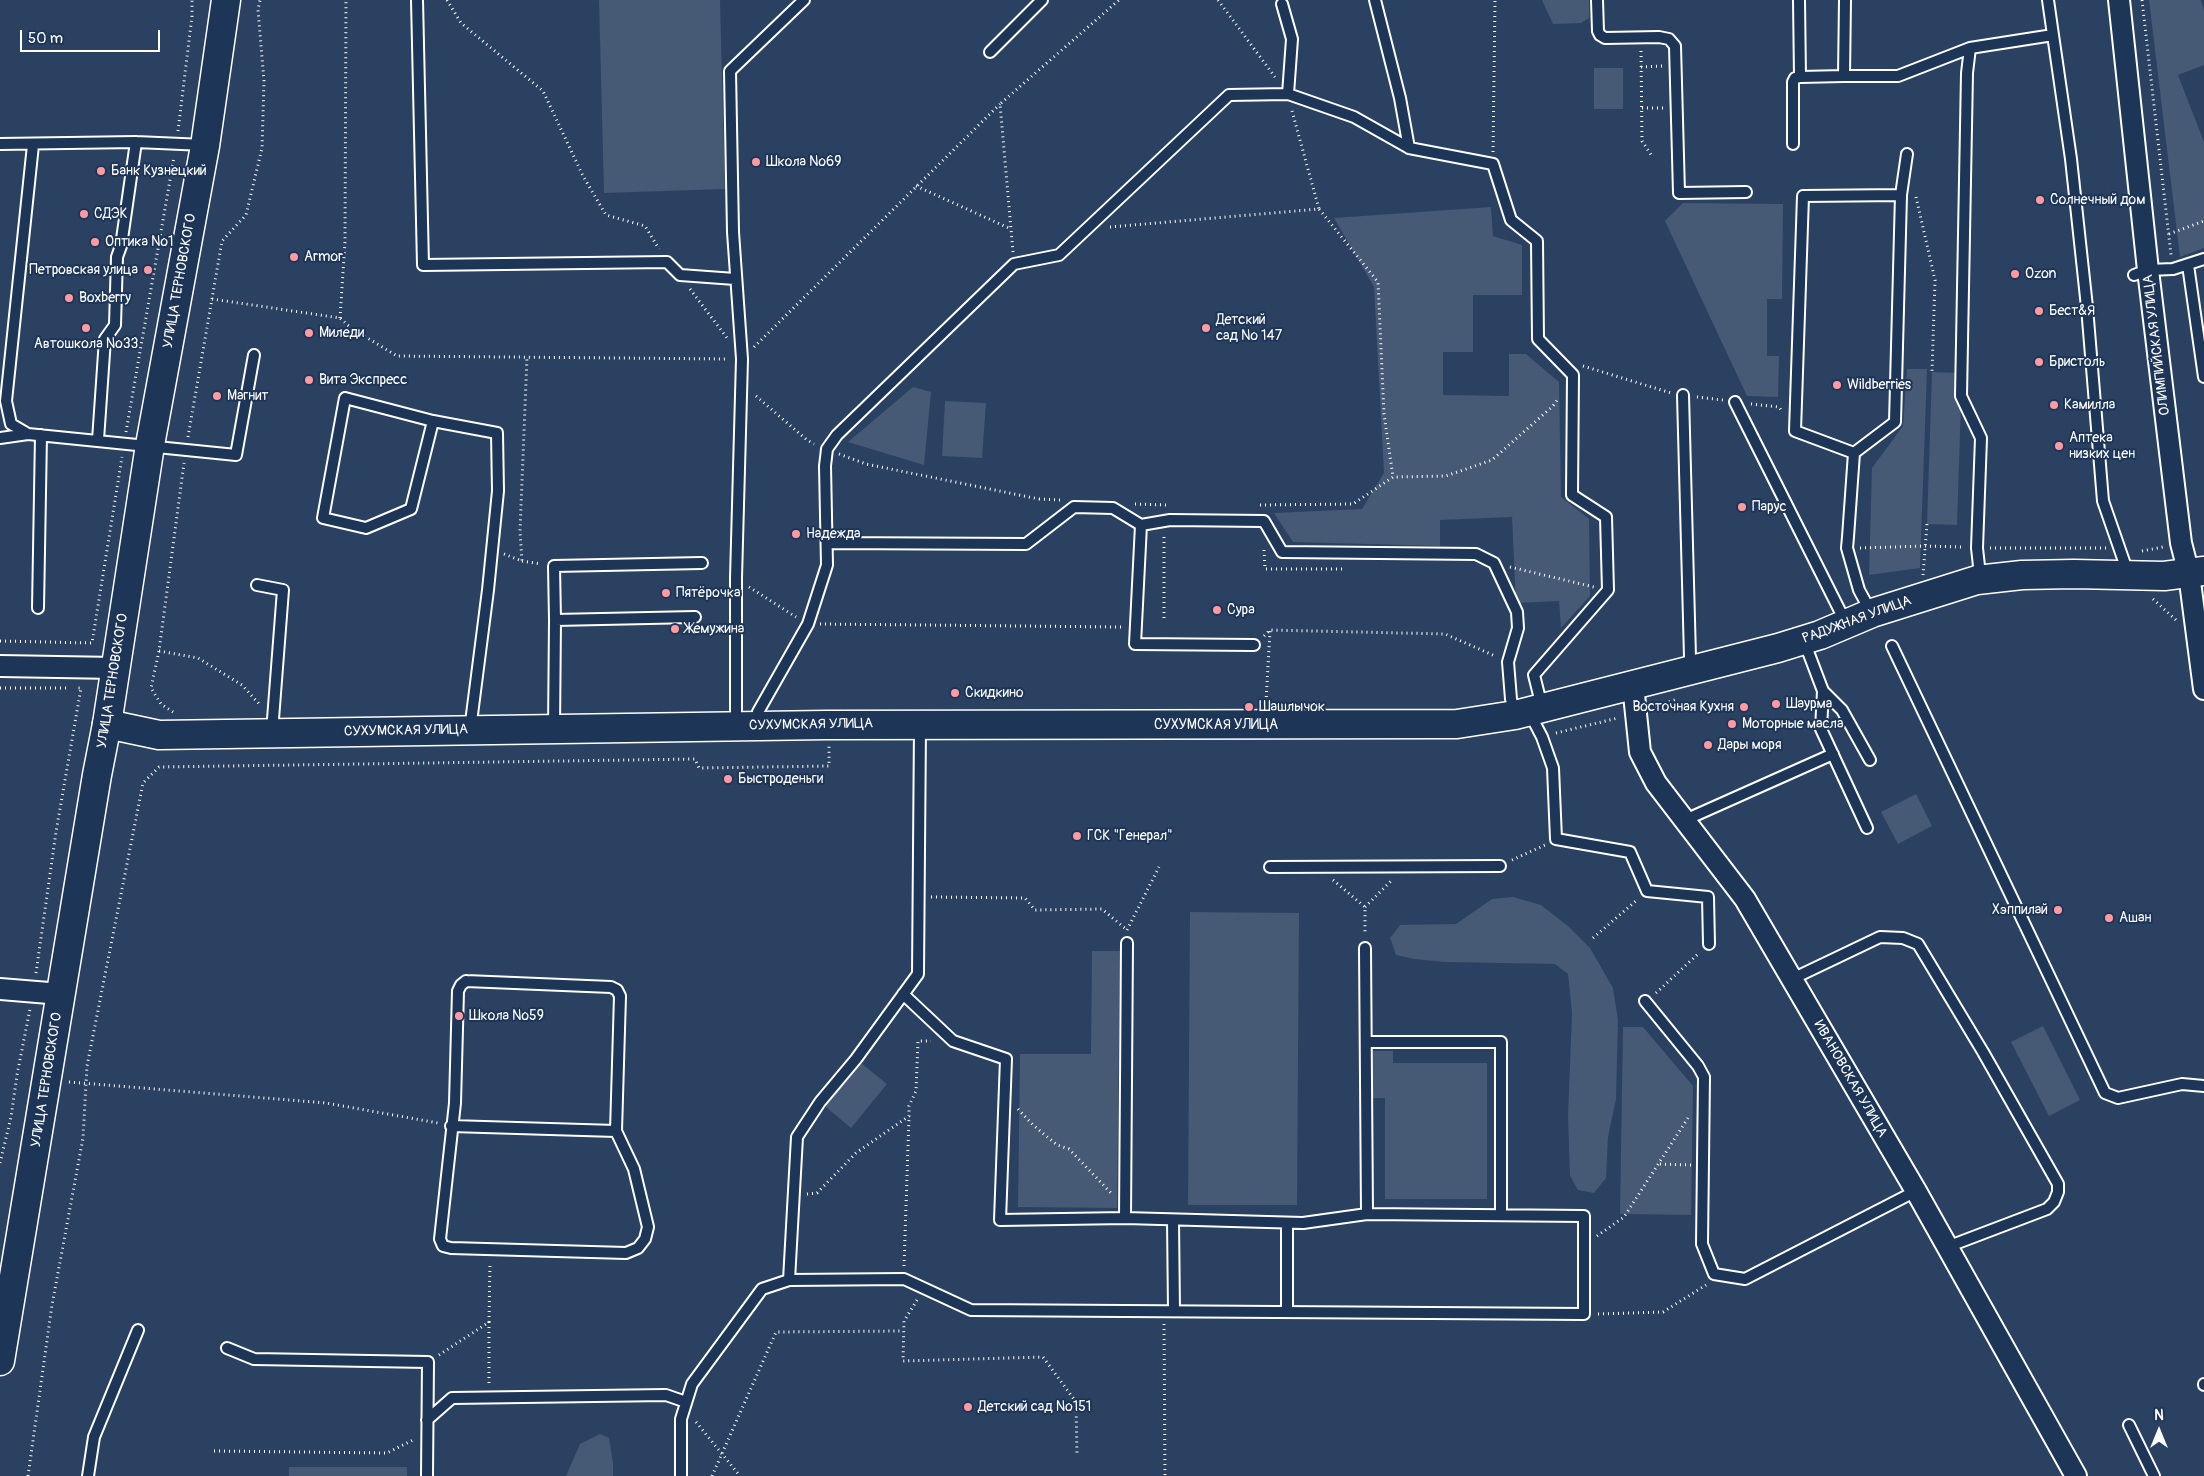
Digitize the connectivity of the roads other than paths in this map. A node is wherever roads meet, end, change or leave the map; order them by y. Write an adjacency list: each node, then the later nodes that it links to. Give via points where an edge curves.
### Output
1 (226, 0): 22 (main road, УЛИЦА ТЕРНОВСКОГО)
2 (417, 0): 30 (lane, via 423,265 667,262 680,275)
3 (804, 0): 30 (lane, via 730,70)
4 (1042, 0): 14 (lane)
5 (1375, 0): 23 (lane)
6 (1597, 0): 25 (lane, via 1598,31 1605,38 1669,39 1675,46 1679,193)
7 (1799, 0): 16 (lane)
8 (1844, 0): 15 (lane)
9 (2048, 0): 12 (lane)
10 (2119, 0): 29 (street, ОЛИМПИЙСКАЯ УЛИЦА)
11 (1282, 4): 17 (lane, via 1292,39)
12 (2053, 35): 13 (lane); 46 (lane, via 2087,306 2103,501)
13 (1970, 48): 15 (lane, via 1898,76); 47 (lane, via 1961,396 1981,438)
14 (990, 52)
15 (1844, 76): 16 (lane)
16 (1800, 77): 20 (lane, via 1793,82)
17 (1288, 94): 23 (lane, via 1354,117); 43 (lane, via 1229,95 1059,254 1014,264 837,435 827,449 825,466)
18 (136, 142): 21 (lane); 22 (lane); 39 (lane, via 117,257 115,325 105,339)
19 (0, 144): 21 (lane)
20 (1794, 144)
21 (33, 145): 36 (lane, via 6,402 10,424)
22 (205, 146): 40 (main road, УЛИЦА ТЕРНОВСКОГО)
23 (1409, 148): 63 (lane, via 1493,164 1511,220 1537,241 1538,339 1573,375 1572,494 1606,517 1608,590 1534,675)
24 (1906, 154): 26 (lane)
25 (1746, 192)
26 (1901, 195): 41 (lane, via 1896,422); 41 (lane, via 1803,196 1795,431)
27 (2204, 259): 28 (lane)
28 (2188, 265): 29 (lane); 32 (lane)
29 (2141, 272): 45 (street, ОЛИМПИЙСКАЯ УЛИЦА, via 2181,543)
30 (736, 279): 67 (lane, via 742,359 736,578)
31 (254, 355): 40 (lane, via 236,455 186,452)
32 (2204, 377)
33 (1683, 395): 57 (lane)
34 (1736, 402): 53 (lane)
35 (433, 421): 35 (lane, via 345,398 323,518 366,528 411,510); 69 (lane, via 497,433 498,491)
36 (28, 434): 37 (lane); 38 (lane)
37 (41, 435): 39 (lane); 49 (lane)
38 (0, 438)
39 (98, 440): 40 (lane)
40 (137, 444): 59 (main road, УЛИЦА ТЕРНОВСКОГО)
41 (1854, 454): 50 (lane, via 1847,548 1859,590)
42 (1141, 525): 43 (lane, via 1113,508 1071,504 1026,544); 55 (lane, via 1135,644); 63 (lane, via 1170,520 1264,521 1282,552 1476,554 1494,563 1517,612 1518,628 1508,662 1511,699)
43 (827, 543): 67 (lane, via 827,565 808,624 758,712)
44 (702, 563): 52 (lane, via 554,566)
45 (2196, 573): 46 (main road, РАДУЖНАЯ УЛИЦА, via 2164,576); 60 (street, ОЛИМПИЙСКАЯ УЛИЦА)
46 (2128, 574): 47 (main road, РАДУЖНАЯ УЛИЦА)
47 (1977, 580): 50 (main road, РАДУЖНАЯ УЛИЦА)
48 (257, 585): 64 (lane, via 283,590)
49 (38, 608)
50 (1872, 614): 53 (main road, РАДУЖНАЯ УЛИЦА)
51 (695, 617): 52 (lane)
52 (555, 620): 68 (lane)
53 (1847, 624): 54 (main road, РАДУЖНАЯ УЛИЦА)
54 (1803, 640): 61 (main road, РАДУЖНАЯ УЛИЦА); 62 (lane)
55 (1254, 645)
56 (1892, 646): 85 (lane, via 2105,1094 2118,1098 2182,1084)
57 (1690, 657)
58 (0, 666): 59 (street)
59 (116, 668): 65 (main road, УЛИЦА ТЕРНОВСКОГО)
60 (2203, 677)
61 (1633, 685): 63 (main road, РАДУЖНАЯ УЛИЦА); 72 (street, ИВАНОВСКАЯ УЛИЦА, via 1640,752 1656,783)
62 (1823, 691): 70 (lane, via 1821,729); 71 (lane, via 1842,710)
63 (1529, 711): 66 (main road, СУХУМСКАЯ УЛИЦА, via 1458,724); 77 (lane, via 1553,768 1556,839 1630,852 1646,891 1708,897)
64 (270, 723): 65 (main road, СУХУМСКАЯ УЛИЦА, via 159,735); 69 (main road, СУХУМСКАЯ УЛИЦА)
65 (107, 724): 81 (main road, УЛИЦА ТЕРНОВСКОГО)
66 (920, 724): 67 (main road, СУХУМСКАЯ УЛИЦА); 82 (lane, via 918,974)
67 (746, 726): 68 (main road, СУХУМСКАЯ УЛИЦА)
68 (554, 729): 69 (main road, СУХУМСКАЯ УЛИЦА)
69 (470, 730)
70 (1833, 754): 72 (lane); 73 (lane)
71 (1870, 760)
72 (1684, 820): 79 (street, ИВАНОВСКАЯ УЛИЦА, via 1745,899)
73 (1867, 828)
74 (1270, 866): 75 (lane)
75 (1500, 866)
76 (1127, 943): 91 (lane)
77 (1709, 944)
78 (1365, 948): 84 (lane)
79 (1792, 979): 88 (street, ИВАНОВСКАЯ УЛИЦА); 94 (lane, via 1880,937 1903,938 1918,944 1982,1052 2058,1184 2058,1192 2047,1209)
80 (0, 989): 81 (street)
81 (61, 994): 96 (main road, УЛИЦА ТЕРНОВСКОГО)
82 (903, 994): 91 (lane, via 953,1040 1006,1059 1000,1220); 95 (lane, via 796,1137)
83 (1645, 1001): 88 (lane, via 1704,1077 1702,1244 1714,1274 1745,1279)
84 (1366, 1042): 89 (lane); 90 (lane, via 1501,1042)
85 (2204, 1086)
86 (451, 1126): 87 (lane); 87 (lane, via 440,1238 444,1246 451,1248 626,1252 638,1248 648,1227 634,1169); 87 (lane, via 458,991 466,981 611,987 617,990 620,996)
87 (616, 1131)
88 (1916, 1191): 94 (street, ИВАНОВСКАЯ УЛИЦА)
89 (1367, 1214): 90 (lane); 93 (lane)
90 (1501, 1216): 98 (lane, via 1584,1216 1584,1314)
91 (1125, 1218): 92 (lane)
92 (1173, 1220): 93 (lane); 97 (lane)
93 (1287, 1223): 98 (lane)
94 (1947, 1247): 108 (street, ИВАНОВСКАЯ УЛИЦА)
95 (789, 1280): 97 (lane, via 904,1279 971,1310); 102 (lane, via 762,1289 692,1384)
96 (6, 1283): 101 (main road, УЛИЦА ТЕРНОВСКОГО)
97 (1169, 1311): 98 (lane)
98 (1287, 1312)
99 (138, 1330): 105 (lane, via 94,1437)
100 (228, 1348): 103 (lane, via 254,1359 428,1362)
101 (0, 1361)
102 (685, 1405): 103 (lane, via 666,1395 452,1398); 107 (lane, via 681,1419)
103 (427, 1420): 106 (lane)
104 (2129, 1425): 109 (lane)
105 (88, 1476)
106 (427, 1476)
107 (681, 1476)
108 (2076, 1476)
109 (2154, 1476)

